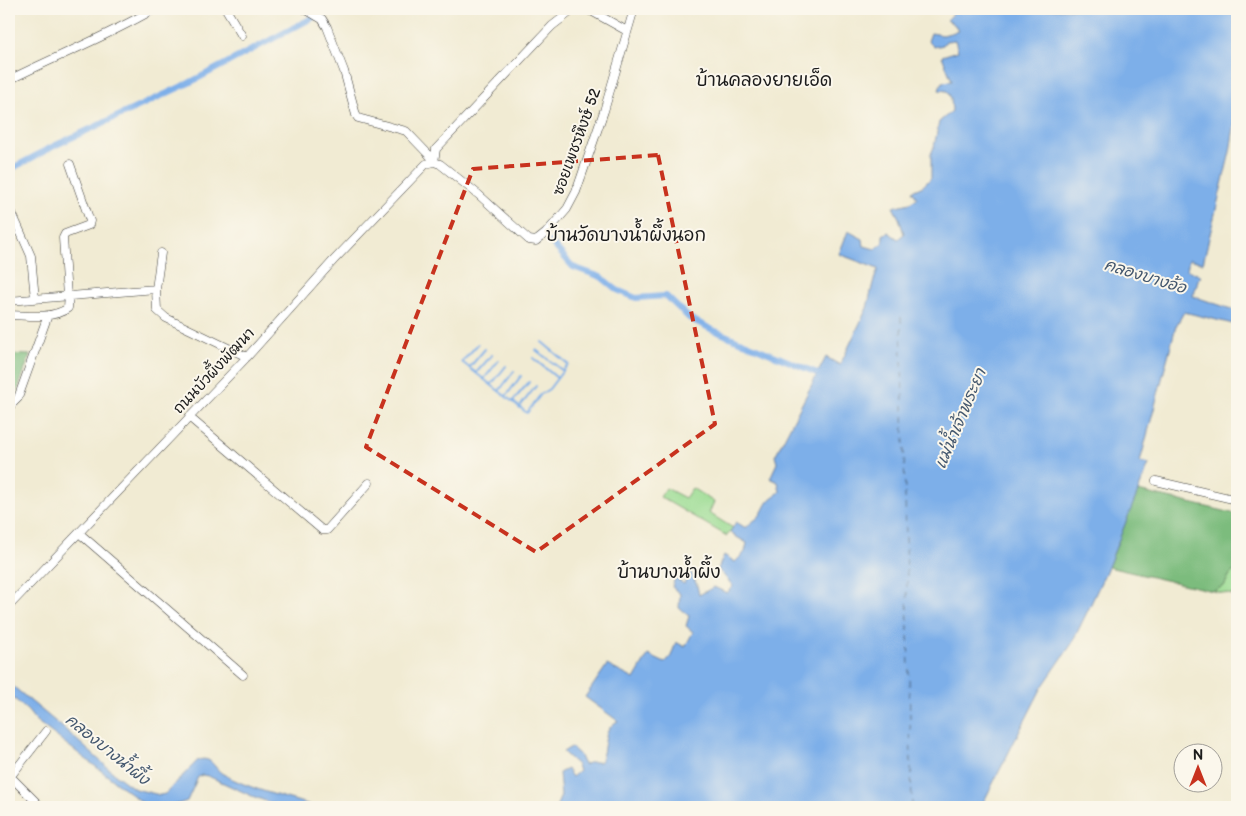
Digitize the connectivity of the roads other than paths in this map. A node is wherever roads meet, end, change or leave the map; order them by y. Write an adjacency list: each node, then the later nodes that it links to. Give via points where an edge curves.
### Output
1 (154, 9): 9 (street)
2 (226, 9): 8 (street)
3 (574, 9): 10 (street, via 552,26 436,149)
4 (584, 9): 7 (street)
5 (634, 9): 7 (street, ซอยเพชรหึงษ์ 52)
6 (308, 11): 10 (street, via 322,19 327,27 358,118 406,131)
7 (627, 31): 10 (street, ซอยเพชรหึงษ์ 52, via 576,192 567,209 536,241 529,240 479,195)
8 (242, 36)
9 (9, 80)
10 (436, 163): 20 (street, ถนนบัวผึ้งพัฒนา, via 426,164)
11 (70, 164): 15 (street, via 90,221 89,225 63,238)
12 (9, 206): 16 (street, via 31,256)
13 (161, 254): 14 (street)
14 (156, 289): 15 (street); 20 (street, via 157,310 166,318)
15 (68, 296): 16 (street); 19 (street, via 66,310)
16 (35, 299): 17 (street)
17 (9, 301)
18 (9, 315): 19 (street)
19 (48, 315): 21 (street, via 18,398)
20 (247, 357): 22 (street, ถนนบัวผึ้งพัฒนา)
21 (9, 407)
22 (189, 417): 24 (street, via 322,530 327,530); 26 (street, ถนนบัวผึ้งพัฒนา)
23 (1156, 481): 25 (street)
24 (369, 483)
25 (1237, 500)
26 (79, 534): 27 (street, ถนนบัวผึ้งพัฒนา); 28 (street)
27 (9, 606)
28 (243, 675)
29 (46, 731): 30 (street)
30 (10, 776): 31 (street)
31 (41, 807)

